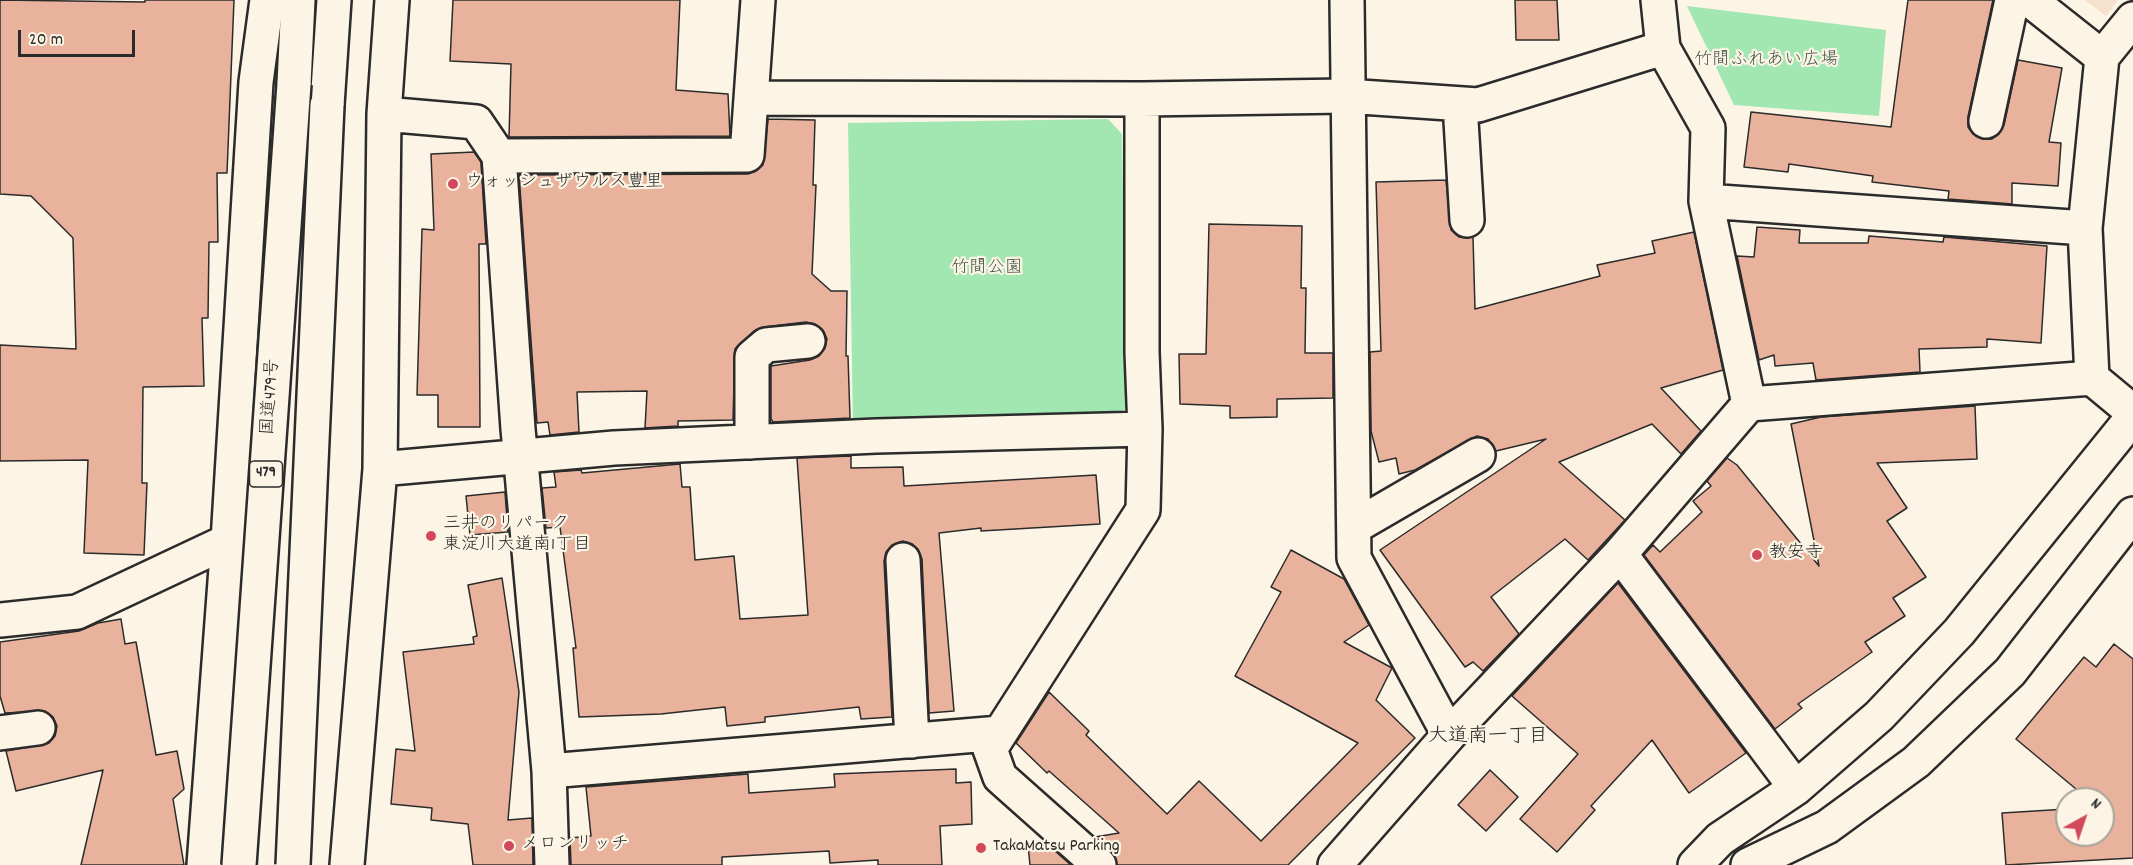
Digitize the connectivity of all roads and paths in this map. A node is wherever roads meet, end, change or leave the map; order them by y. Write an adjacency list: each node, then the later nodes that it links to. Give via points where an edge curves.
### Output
1 (267, 0): 35 (main road, via 256,82)
2 (298, 0): 47 (main road, 国道479号 / 479, bridge)
3 (334, 0): 48 (main road, bridge)
4 (392, 0): 17 (main road)
5 (758, 0): 14 (main road)
6 (1347, 0): 13 (main road)
7 (1658, 0): 11 (main road)
8 (2012, 0): 18 (main road)
9 (2030, 0): 12 (main road)
10 (2133, 18): 12 (main road)
11 (1663, 48): 16 (main road, via 1478,105); 20 (main road, via 1708,128)
12 (2102, 57): 22 (main road)
13 (1346, 96): 15 (main road); 16 (main road); 34 (main road)
14 (753, 98): 15 (main road); 19 (main road, via 747,155)
15 (1142, 99): 28 (main road)
16 (1460, 104): 21 (main road)
17 (384, 114): 19 (main road, via 476,122); 32 (main road)
18 (1986, 121)
19 (499, 156): 31 (main road)
20 (1706, 201): 22 (main road); 25 (main road)
21 (1467, 220)
22 (2085, 228): 24 (main road)
23 (808, 341): 29 (main road, via 766,345 752,357)
24 (2092, 378): 25 (main road); 26 (main road)
25 (1749, 404): 36 (main road)
26 (2133, 412)
27 (2133, 417): 45 (main road, via 1959,632 1879,716)
28 (1145, 429): 29 (main road); 41 (main road, via 1143,510)
29 (752, 442): 31 (main road)
30 (1478, 455): 34 (main road)
31 (521, 456): 32 (main road); 44 (main road)
32 (380, 469): 49 (main road)
33 (2133, 514): 54 (main road, via 2010,672 1916,762 1827,827)
34 (1354, 527): 42 (main road, via 1354,558)
35 (228, 541): 38 (main road, via 77,612); 46 (main road)
36 (1620, 554): 42 (main road); 45 (main road)
37 (903, 560): 43 (main road)
38 (0, 620)
39 (38, 728): 40 (main road)
40 (0, 732)
41 (1000, 733): 43 (main road); 51 (main road, via 990,749 1000,777)
42 (1449, 735): 52 (main road)
43 (912, 741): 44 (main road)
44 (549, 771): 50 (main road)
45 (1796, 788): 53 (main road, via 1720,839)
46 (204, 865)
47 (239, 865)
48 (293, 865)
49 (347, 865)
50 (552, 865)
51 (1098, 865)
52 (1335, 865)
53 (1695, 865)
54 (1748, 865)

